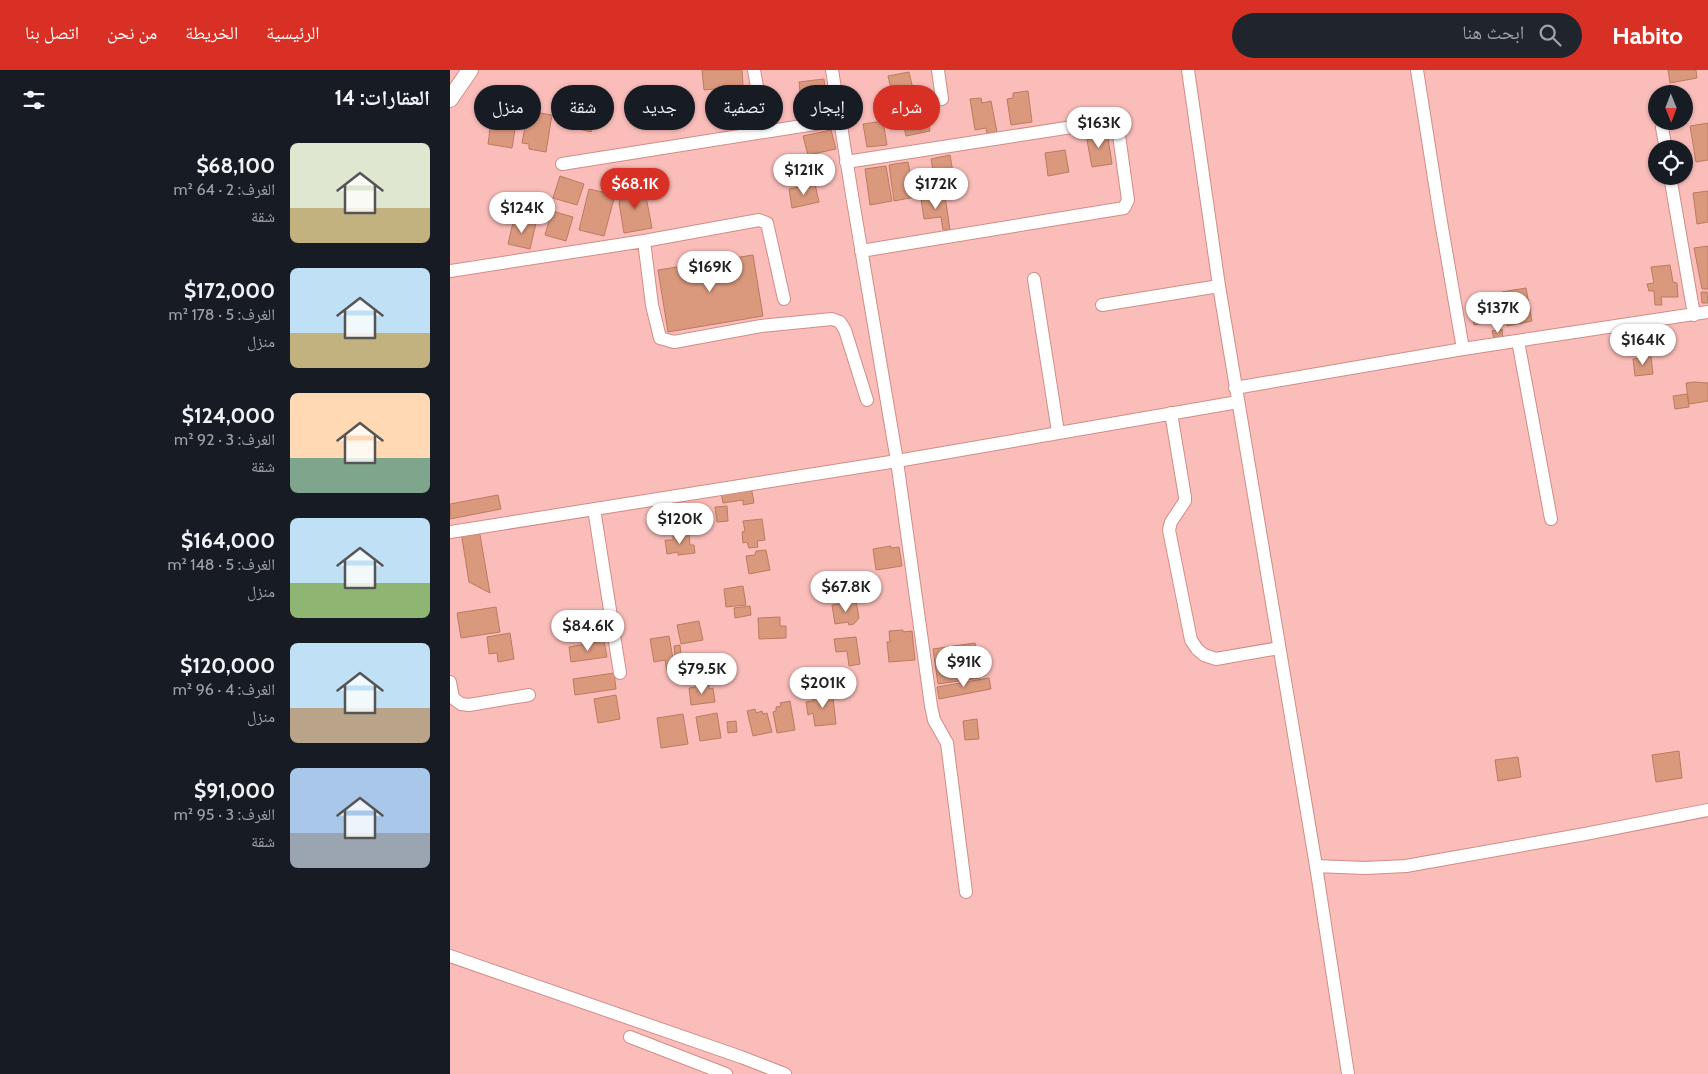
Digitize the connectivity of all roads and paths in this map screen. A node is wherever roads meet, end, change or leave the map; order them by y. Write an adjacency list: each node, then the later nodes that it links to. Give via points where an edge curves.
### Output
1 (470, 70): 8 (street)
2 (754, 70): 12 (street)
3 (832, 70): 7 (street)
4 (938, 70): 9 (street)
5 (1188, 70): 20 (street)
6 (1417, 70): 26 (street)
7 (834, 85)
8 (450, 99)
9 (942, 99)
10 (793, 128): 12 (street)
11 (841, 130): 13 (street)
12 (765, 132): 14 (street)
13 (846, 162): 17 (street); 17 (street, via 1111,121 1118,128 1128,200 1124,208)
14 (562, 164)
15 (1672, 185): 24 (street)
16 (644, 241): 18 (street); 21 (street, via 759,220 766,223); 28 (street, via 652,305 660,338 674,342 761,326 832,319 840,322 845,330)
17 (861, 251): 32 (street)
18 (450, 271)
19 (1034, 279): 31 (street)
20 (1219, 286): 22 (street); 27 (street)
21 (784, 300)
22 (1102, 305)
23 (1708, 312): 24 (street)
24 (1694, 315): 25 (street)
25 (1518, 341): 26 (street); 34 (street)
26 (1464, 349): 27 (street)
27 (1235, 388): 29 (street)
28 (866, 400)
29 (1238, 402): 30 (street); 36 (street)
30 (1170, 413): 31 (street); 36 (street, via 1185,501 1169,530 1191,640 1204,655 1216,659)
31 (1058, 432): 32 (street)
32 (897, 461): 33 (street); 42 (street, via 931,706 934,720 947,743)
33 (594, 509): 35 (street); 37 (street)
34 (1551, 519)
35 (450, 532)
36 (1279, 648): 41 (street)
37 (620, 674)
38 (450, 682): 39 (street, via 453,698 461,704)
39 (529, 695)
40 (1708, 810): 41 (street, via 1406,866)
41 (1316, 866): 47 (street)
42 (966, 892)
43 (450, 956): 46 (street)
44 (630, 1037): 45 (street)
45 (726, 1074)
46 (785, 1074)
47 (1348, 1074)

